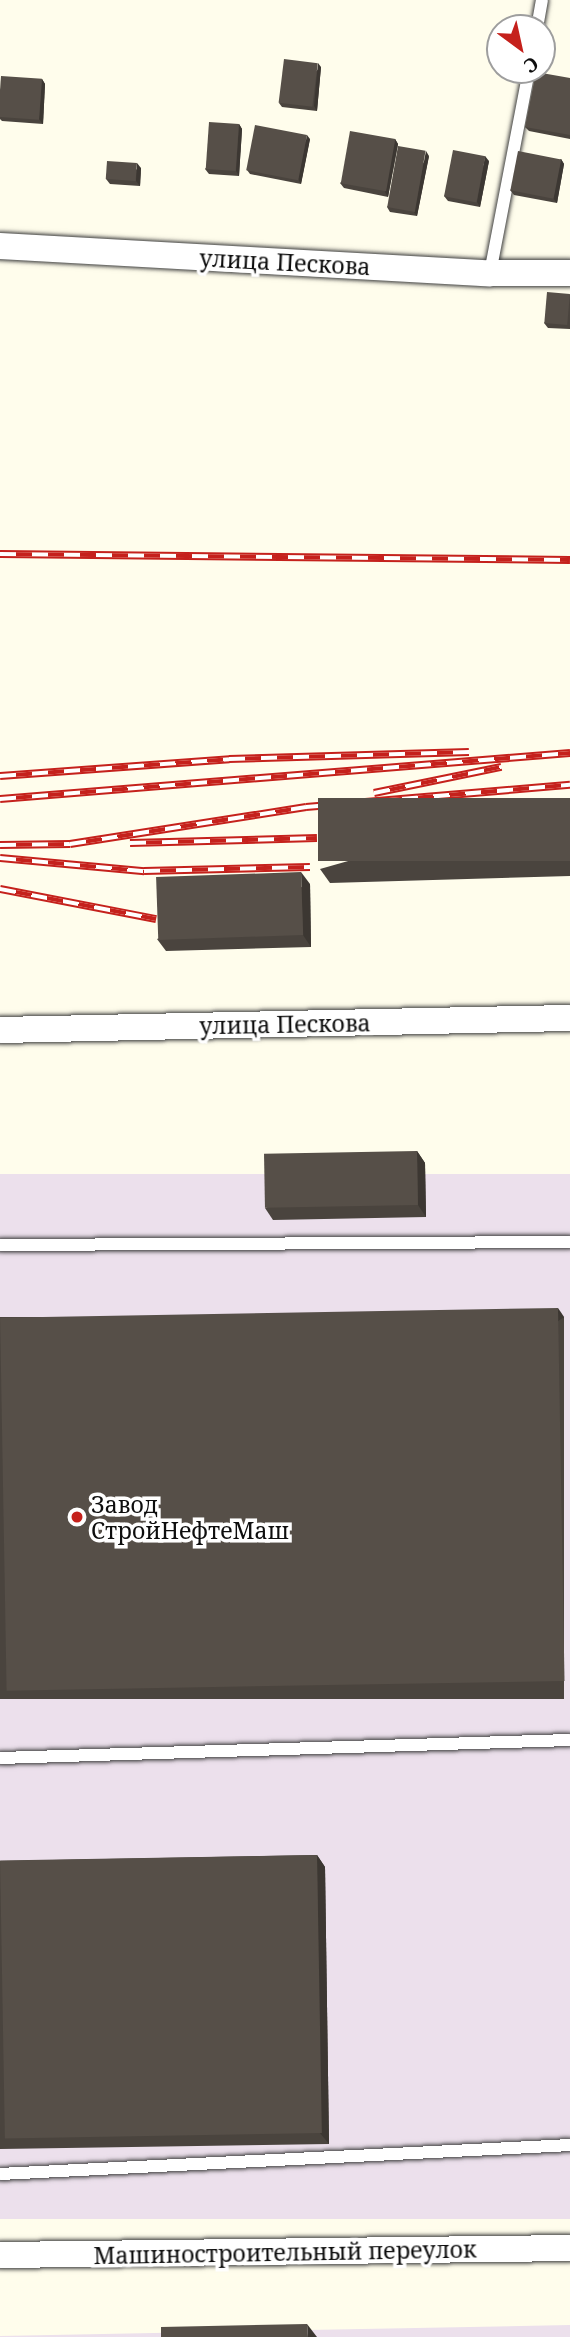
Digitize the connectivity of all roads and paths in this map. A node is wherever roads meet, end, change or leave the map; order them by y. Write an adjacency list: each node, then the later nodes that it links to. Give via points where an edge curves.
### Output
1 (526, 84): 3 (lane)
2 (0, 246): 3 (street, улица Пескова)
3 (490, 273): 4 (street, улица Пескова)
4 (570, 273)
5 (570, 1018): 6 (street, улица Пескова)
6 (0, 1030)
7 (570, 1242): 8 (lane)
8 (0, 1245)
9 (570, 1740): 10 (lane)
10 (0, 1758)
11 (570, 2145): 12 (lane)
12 (0, 2174)
13 (570, 2248): 14 (street, Машиностроительный переулок)
14 (0, 2255)

